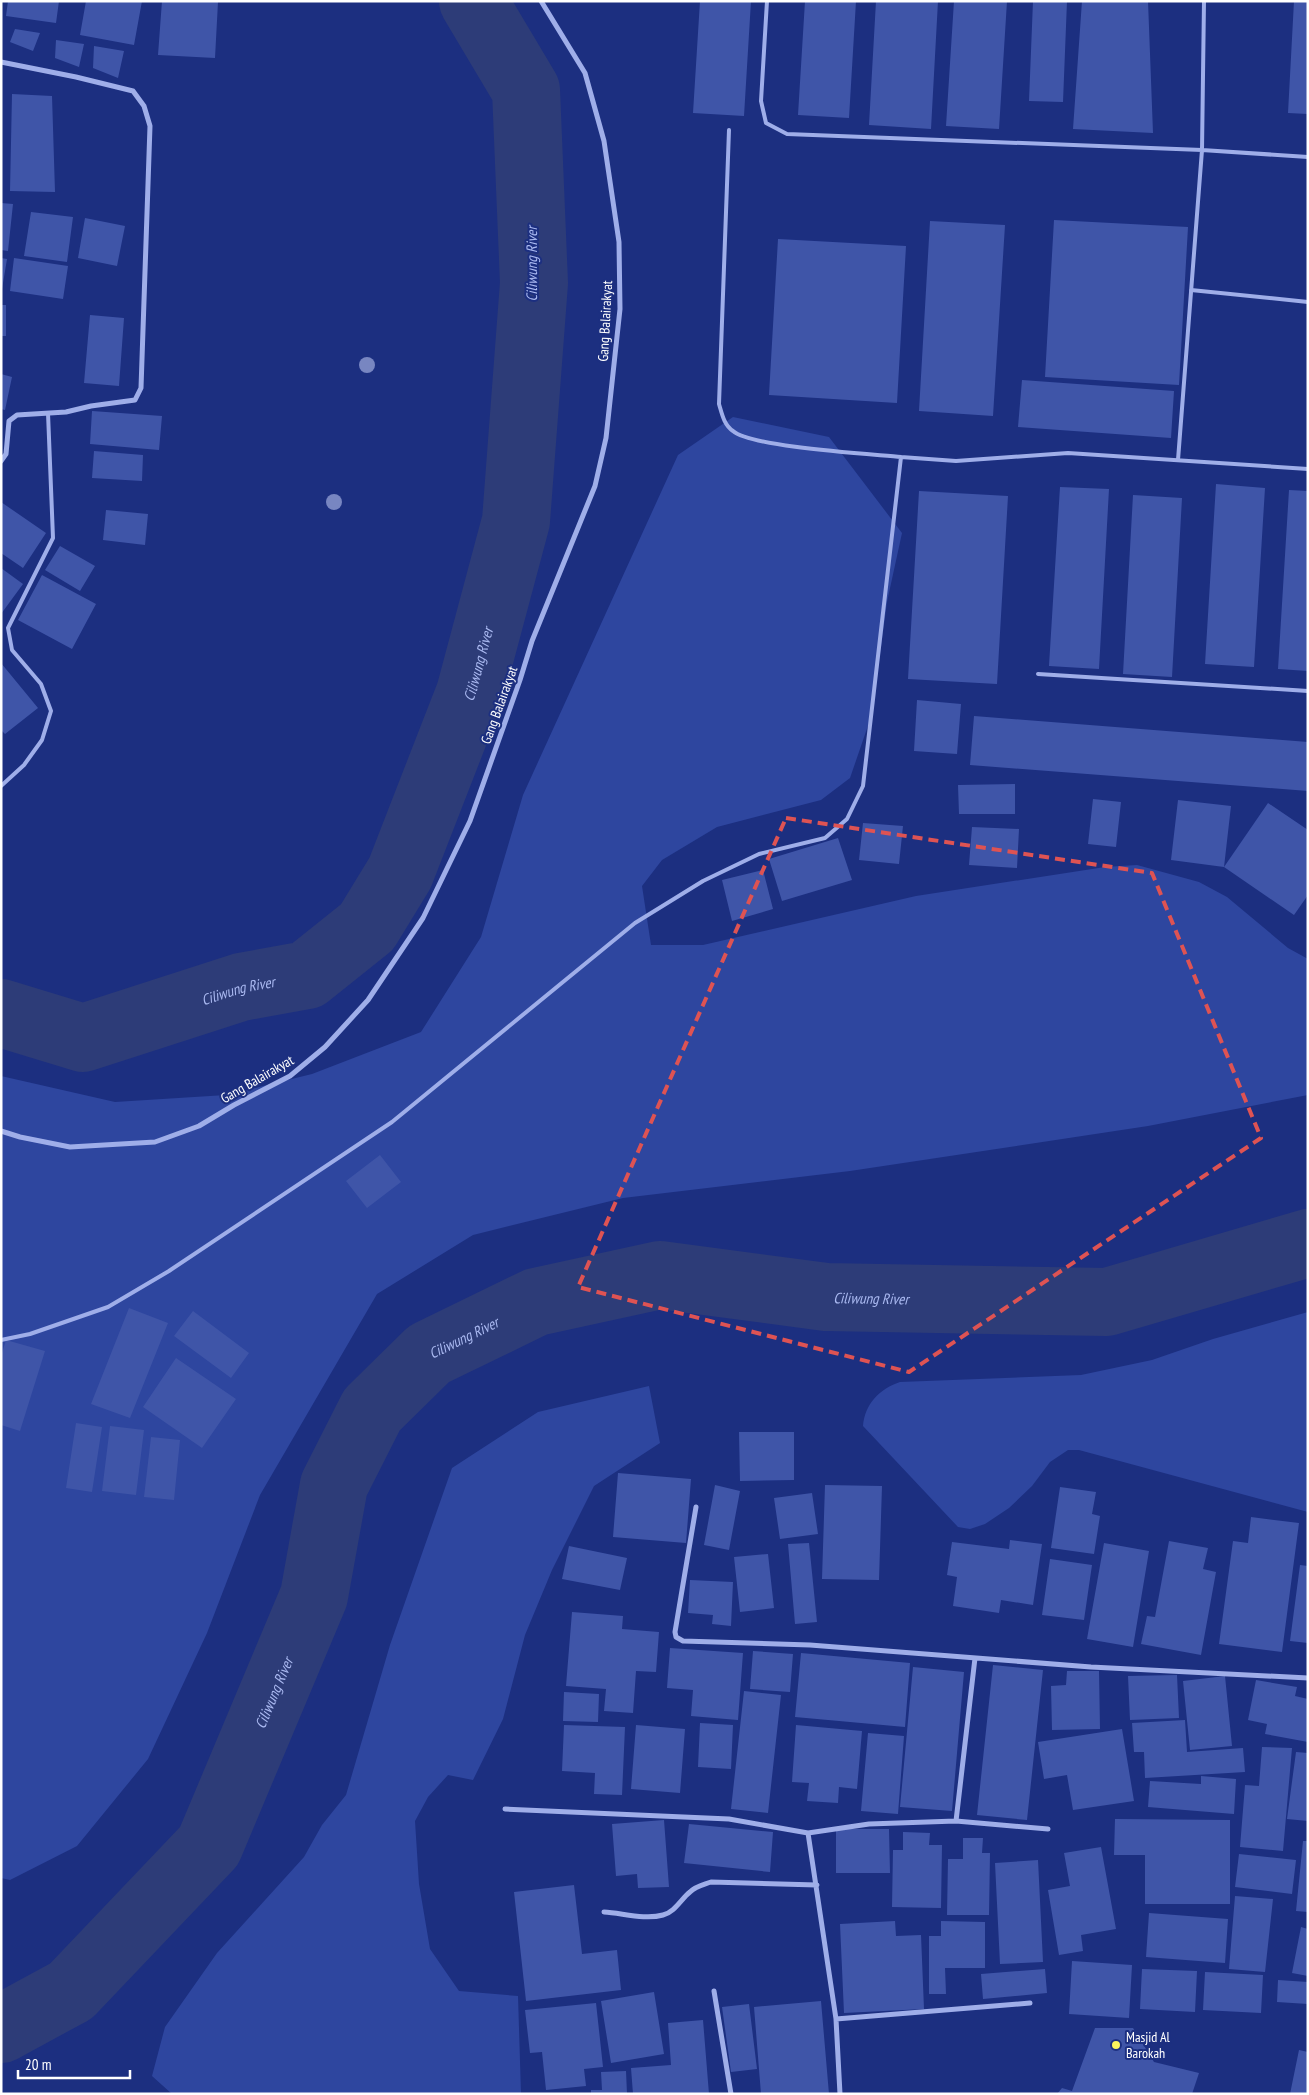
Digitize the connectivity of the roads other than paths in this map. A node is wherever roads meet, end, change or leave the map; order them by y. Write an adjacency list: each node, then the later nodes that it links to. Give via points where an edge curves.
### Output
1 (541, 1): 18 (street, Gang Balairakyat, via 585,73 604,141 619,242 620,309 606,438 596,486 532,640 470,821 423,918 368,1000 325,1047 290,1076 200,1126 155,1142 70,1147)
2 (767, 1): 6 (lane, via 761,101 766,123 788,134)
3 (1204, 1): 6 (lane)
4 (1, 62): 10 (street, via 133,91 144,106 150,126 141,388 135,400)
5 (728, 130): 11 (lane, via 719,404 723,418 734,433 774,444)
6 (1202, 150): 7 (lane); 8 (lane)
7 (1308, 157)
8 (1191, 290): 9 (lane); 12 (lane)
9 (1308, 302)
10 (48, 413): 13 (street, via 17,415 9,421 6,454); 17 (lane, via 53,538 8,628 12,650 41,684 51,710 42,740 24,765)
11 (901, 457): 12 (lane, via 956,461 1068,453); 19 (lane, via 863,786 847,819 825,838 759,854 703,881 635,923 392,1122 169,1271 108,1307 30,1334)
12 (1178, 460): 14 (lane)
13 (1, 461)
14 (1308, 469)
15 (1038, 674): 16 (lane)
16 (1308, 691)
17 (1, 786)
18 (1, 1131)
19 (1, 1340)
20 (696, 1507): 21 (street, via 676,1638 683,1641 810,1645)
21 (976, 1658): 22 (street); 24 (street)
22 (1308, 1678)
23 (505, 1809): 26 (street, via 729,1819)
24 (956, 1820): 25 (street); 26 (street, via 869,1824)
25 (1048, 1829)
26 (808, 1833): 27 (street)
27 (817, 1885): 28 (street, via 711,1882 690,1891 664,1915); 31 (street)
28 (604, 1912)
29 (714, 1991): 32 (street)
30 (1030, 2003): 31 (street)
31 (836, 2019): 33 (street)
32 (731, 2094)
33 (840, 2094)

